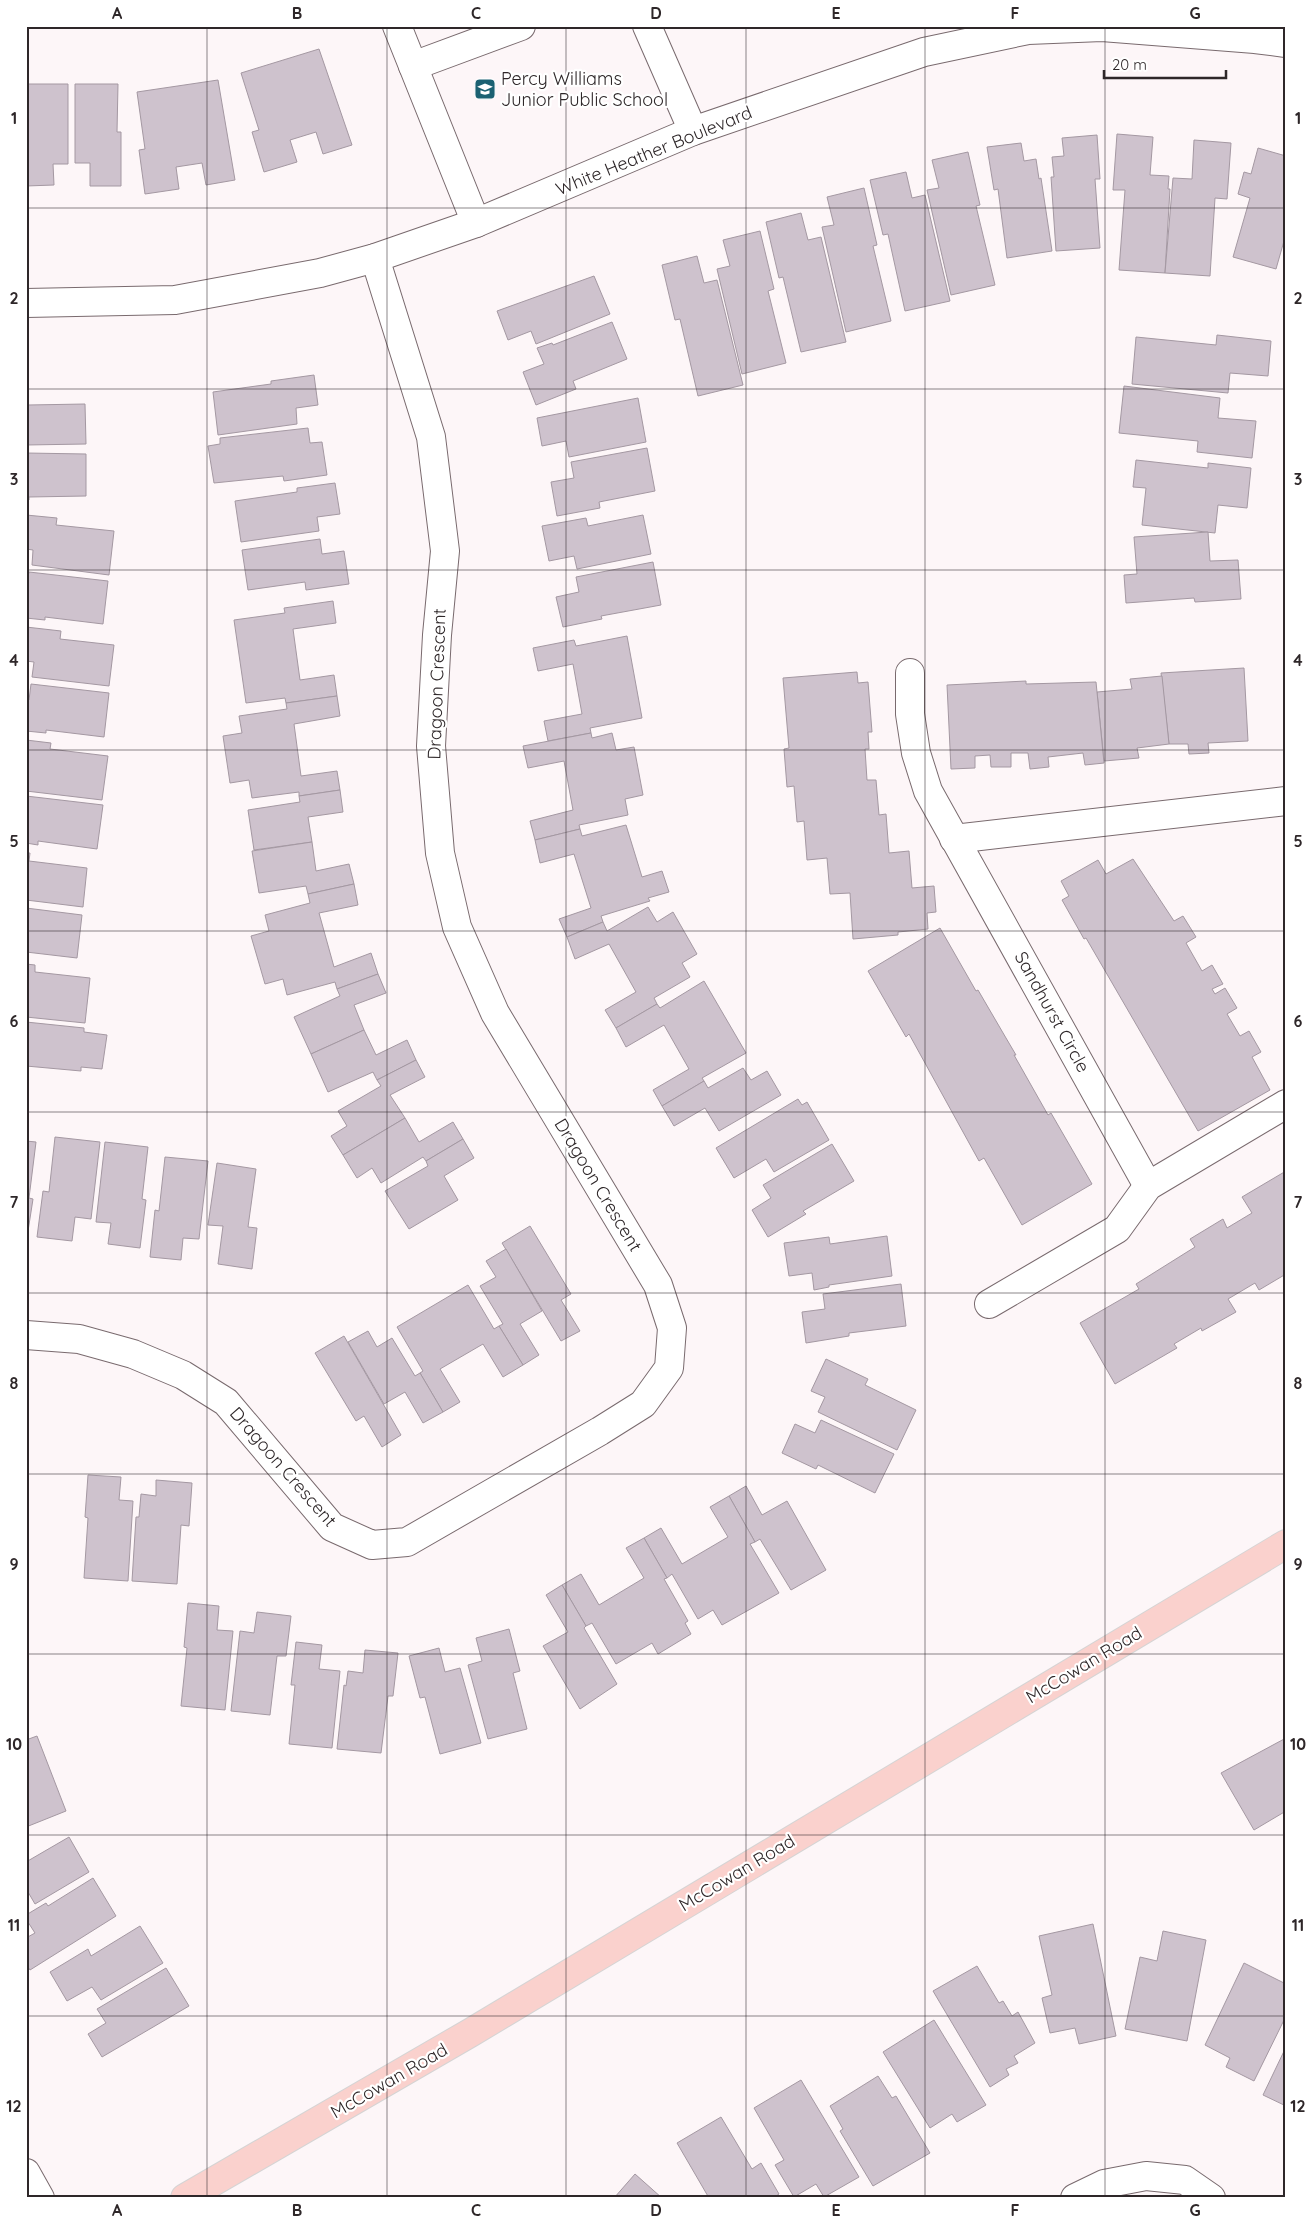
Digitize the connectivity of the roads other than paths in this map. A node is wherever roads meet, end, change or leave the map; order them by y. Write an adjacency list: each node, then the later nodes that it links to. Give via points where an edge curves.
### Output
1 (397, 26): 5 (street)
2 (521, 26): 5 (street)
3 (646, 26): 6 (street)
4 (1286, 43): 6 (street, White Heather Boulevard, via 1102,27 1028,30 924,52)
5 (413, 66): 7 (street)
6 (693, 132): 7 (street, White Heather Boulevard)
7 (476, 223): 8 (street, White Heather Boulevard)
8 (375, 258): 9 (street, White Heather Boulevard, via 320,273 175,300); 16 (street, Dragoon Crescent, via 431,437 437,484 445,551 432,746 440,853 457,927 495,1013 658,1285 672,1328 669,1368 643,1404 600,1431 407,1542 372,1544 332,1527 226,1402 183,1375 133,1354 78,1340)
9 (26, 303)
10 (910, 673): 12 (street, Sandhurst Circle, via 910,714 916,753 928,791)
11 (1286, 801): 12 (street)
12 (954, 839): 14 (street, Sandhurst Circle)
13 (1286, 1104): 14 (street)
14 (1148, 1186): 15 (street, via 1117,1229)
15 (988, 1304)
16 (26, 1334)
17 (1286, 1544): 20 (main road, McCowan Road, via 470,2034)
18 (26, 2173): 19 (street)
19 (40, 2198)
20 (185, 2198)
21 (1075, 2198): 22 (street, via 1104,2184 1146,2176 1184,2180)
22 (1211, 2198)

